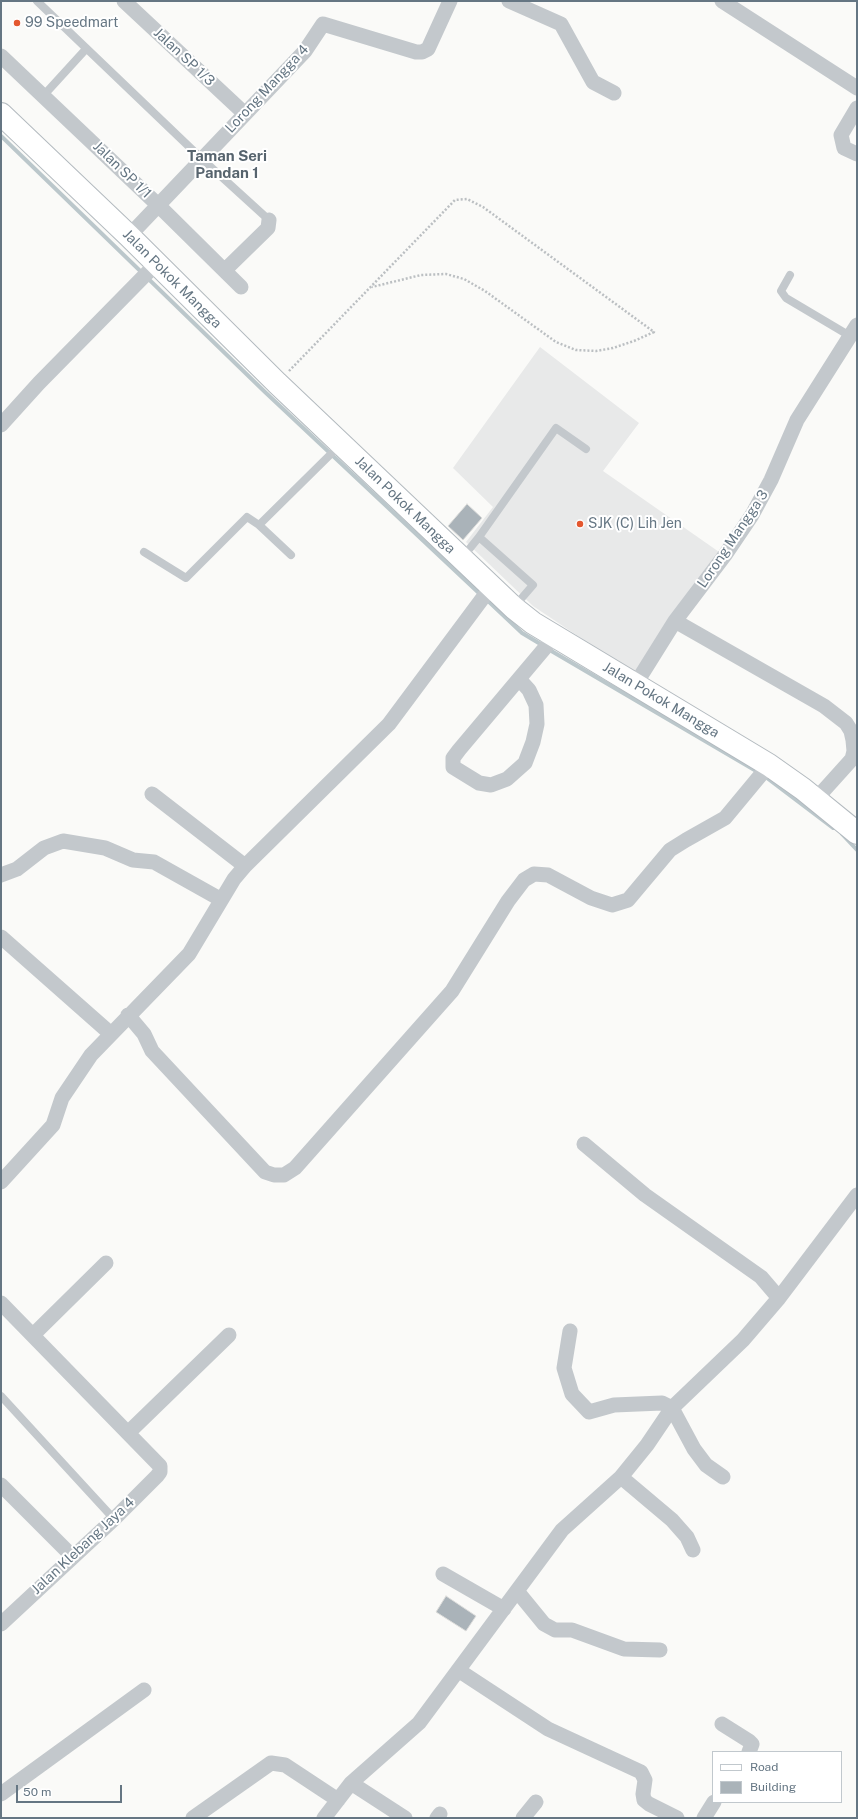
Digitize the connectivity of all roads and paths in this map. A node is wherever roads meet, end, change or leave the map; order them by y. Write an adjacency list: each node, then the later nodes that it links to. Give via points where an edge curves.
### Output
1 (38, 1): 6 (lane)
2 (125, 1): 13 (street, Jalan SP 1/3)
3 (450, 1): 13 (street, Lorong Mangga 4, via 428,48 422,52 323,24 305,51)
4 (509, 1): 9 (street, via 561,24 592,82)
5 (722, 1): 8 (street)
6 (86, 48): 10 (lane); 15 (lane)
7 (1, 56): 10 (street, Jalan SP 1/1)
8 (857, 88)
9 (614, 93)
10 (44, 95): 16 (street, Jalan SP 1/1)
11 (857, 108): 14 (street, via 841,135 844,148)
12 (1, 114): 18 (main road, Jalan Pokok Mangga)
13 (244, 114): 15 (street, Lorong Mangga 4)
14 (857, 154)
15 (202, 159): 16 (street, Lorong Mangga 4); 17 (lane)
16 (158, 206): 18 (street, Lorong Mangga 4); 19 (street, Jalan SP 1/1)
17 (269, 220): 19 (street, via 268,228)
18 (129, 236): 20 (main road, Jalan Pokok Mangga)
19 (225, 270): 22 (street, Jalan SP 1/1)
20 (149, 271): 25 (main road, Jalan Pokok Mangga); 26 (street)
21 (790, 276): 24 (lane, via 781,291 786,298)
22 (241, 287)
23 (372, 287): 23 (path, via 455,200 467,199 483,207 654,332 613,348 576,350 556,342 464,279 446,274 421,275); 25 (path)
24 (853, 331): 36 (street, Lorong Mangga 3, via 797,420 771,480 752,515)
25 (277, 383): 27 (main road, Jalan Pokok Mangga)
26 (1, 425)
27 (341, 444): 29 (lane); 33 (main road, Jalan Pokok Mangga)
28 (586, 449): 30 (lane, via 556,428)
29 (259, 525): 31 (lane, via 247,517 186,578); 32 (lane)
30 (479, 537): 33 (lane); 35 (lane, via 533,585)
31 (144, 552)
32 (291, 555)
33 (462, 559): 34 (main road, Jalan Pokok Mangga)
34 (485, 594): 35 (main road, Jalan Pokok Mangga); 44 (street, via 389,724)
35 (514, 608): 37 (main road, Jalan Pokok Mangga, via 534,623)
36 (676, 621): 39 (street, Lorong Mangga 3); 42 (street, via 824,706 846,723 853,740 852,759)
37 (548, 644): 38 (street); 39 (main road, Jalan Pokok Mangga)
38 (519, 679): 38 (street, via 453,758 453,767 479,783 491,785 507,779 525,763 537,724 536,705 529,690)
39 (635, 685): 40 (main road, Jalan Pokok Mangga)
40 (766, 768): 42 (main road, Jalan Pokok Mangga); 48 (street, via 725,818 670,850 628,900 612,905 591,898 548,875 534,874 524,880 452,991 295,1168 284,1176 265,1172 152,1051 144,1034)
41 (152, 794): 44 (street)
42 (816, 799): 43 (main road, Jalan Pokok Mangga)
43 (857, 833)
44 (245, 866): 46 (street)
45 (1, 875): 46 (street, via 17,868 44,848 62,841 105,848 133,860 154,862)
46 (220, 899): 48 (street, via 189,954)
47 (1, 937): 49 (street)
48 (128, 1015): 49 (street)
49 (111, 1034): 51 (street, via 91,1055 62,1098 53,1125)
50 (584, 1144): 54 (street, via 645,1194 761,1277)
51 (1, 1182)
52 (857, 1195): 54 (street)
53 (106, 1263): 57 (street)
54 (779, 1298): 60 (street, via 742,1340)
55 (1, 1303): 57 (street)
56 (570, 1331): 60 (street, via 564,1368 572,1394 589,1412 614,1405 662,1403)
57 (33, 1335): 61 (street)
58 (229, 1335): 61 (street)
59 (1, 1396): 65 (lane)
60 (672, 1408): 62 (street); 63 (street, via 694,1449 706,1465)
61 (129, 1432): 65 (street, Jalan Klebang Jaya 4, via 160,1466 160,1472)
62 (621, 1477): 66 (street, via 672,1520 687,1537); 69 (street, via 562,1530)
63 (723, 1477)
64 (1, 1485): 67 (street)
65 (114, 1519): 67 (street, Jalan Klebang Jaya 4)
66 (693, 1550)
67 (73, 1557): 71 (street, Jalan Klebang Jaya 4)
68 (443, 1574): 70 (street)
69 (517, 1591): 70 (street); 72 (street, via 544,1624 555,1630 572,1630 624,1649)
70 (504, 1609): 73 (street)
71 (1, 1624)
72 (660, 1650)
73 (458, 1670): 77 (street, via 419,1723); 86 (street, via 548,1729 641,1772 645,1780 644,1800)
74 (144, 1690): 78 (street)
75 (722, 1724): 76 (street, via 749,1741 752,1744)
76 (749, 1751)
77 (351, 1783): 79 (street); 84 (street)
78 (1, 1794)
79 (338, 1800): 82 (street, via 285,1765 271,1763); 83 (street)
80 (536, 1802): 85 (street)
81 (713, 1803): 87 (street)
82 (193, 1818)
83 (324, 1818)
84 (406, 1818)
85 (523, 1818)
86 (677, 1818)
87 (704, 1818)

